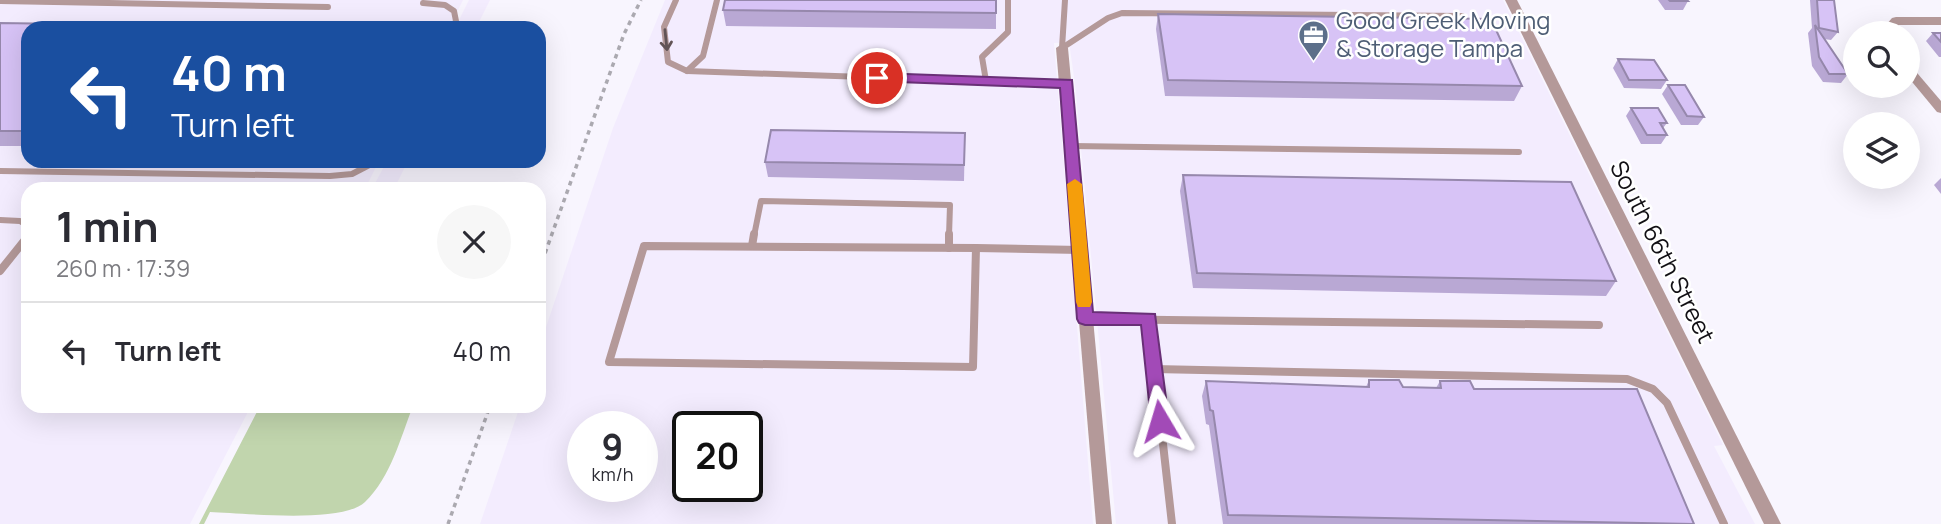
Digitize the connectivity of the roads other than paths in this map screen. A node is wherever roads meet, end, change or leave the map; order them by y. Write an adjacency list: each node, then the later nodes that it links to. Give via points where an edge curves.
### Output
1 (676, 0): 14 (lane, one-way to 14, via 664,27 668,62)
2 (717, 0): 14 (lane, via 703,56)
3 (1008, 0): 15 (lane, via 1007,33 982,57)
4 (1065, 0): 13 (lane)
5 (1511, 0): 38 (street, South 66th Street)
6 (0, 1): 8 (lane)
7 (423, 3): 10 (lane, via 445,5 454,11)
8 (328, 7)
9 (1462, 16): 13 (lane, via 1122,13)
10 (456, 21)
11 (1895, 21): 12 (street)
12 (1941, 21)
13 (1062, 48): 16 (street)
14 (687, 71): 15 (lane)
15 (986, 81): 16 (lane)
16 (1067, 83): 19 (street)
17 (1920, 84): 18 (street)
18 (1941, 109)
19 (1072, 146): 20 (lane); 29 (street)
20 (1519, 152)
21 (364, 168): 22 (lane, via 330,176)
22 (0, 171)
23 (0, 220): 24 (lane)
24 (21, 222)
25 (21, 245): 30 (lane)
26 (751, 246): 27 (lane); 27 (lane, via 761,201 950,205); 28 (lane, via 644,246 609,362 973,367)
27 (949, 248): 28 (lane)
28 (976, 248): 29 (lane)
29 (1080, 250): 31 (street)
30 (0, 271)
31 (1085, 319): 32 (lane); 35 (street)
32 (1149, 319): 33 (lane); 34 (lane)
33 (1598, 325)
34 (1154, 369): 36 (lane); 37 (lane, via 1627,379 1653,389 1667,402)
35 (1104, 524)
36 (1172, 524)
37 (1724, 524)
38 (1773, 524)

